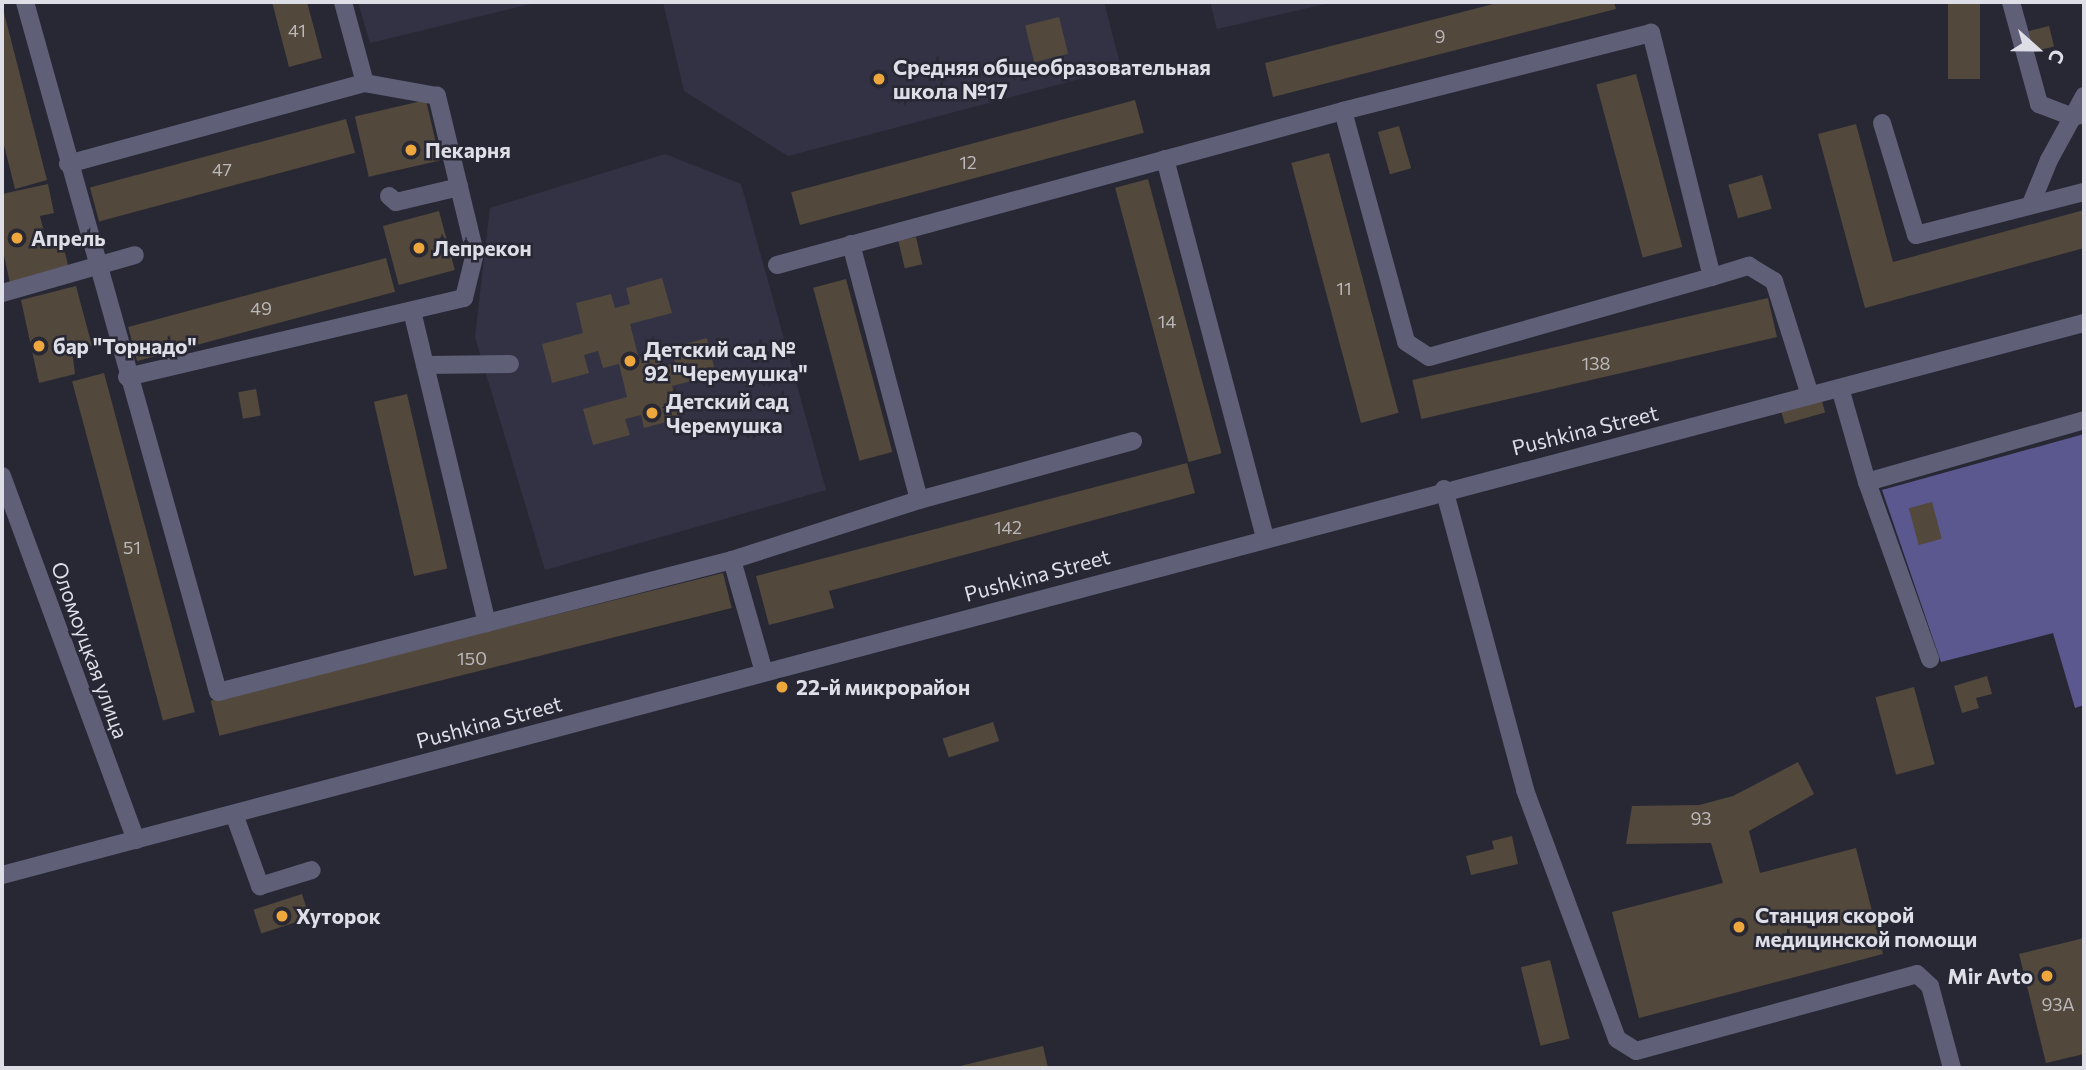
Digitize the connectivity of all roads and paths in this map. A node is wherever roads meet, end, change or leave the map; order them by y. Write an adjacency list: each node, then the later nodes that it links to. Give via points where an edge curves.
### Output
1 (25, 2): 10 (street)
2 (343, 2): 4 (street)
3 (2011, 2): 7 (street, via 2039,104)
4 (365, 83): 10 (street); 11 (street, via 437,96)
5 (2084, 96): 7 (street)
6 (1343, 111): 9 (street); 19 (street, via 1406,342 1429,357); 19 (street, via 1651,33)
7 (2079, 115): 14 (street, via 2049,160)
8 (1882, 123): 14 (street, via 1916,235)
9 (1165, 159): 15 (street); 34 (street)
10 (68, 164): 18 (street)
11 (459, 187): 13 (street, via 396,202); 21 (street, via 475,253 464,298)
12 (2084, 192): 14 (street)
13 (389, 196)
14 (2031, 204)
15 (851, 244): 17 (street); 33 (street)
16 (135, 256): 18 (street)
17 (776, 265)
18 (97, 266): 20 (street); 25 (street)
19 (1712, 277): 27 (street, via 1749,266 1774,281)
20 (2, 293)
21 (412, 310): 24 (street); 25 (street)
22 (2084, 323): 26 (street, Pushkina Street)
23 (510, 364): 24 (street)
24 (425, 365): 36 (street)
25 (127, 377): 36 (street, via 218,692)
26 (1840, 388): 27 (street, Pushkina Street); 31 (street)
27 (1810, 395): 32 (street, Pushkina Street)
28 (2084, 420): 31 (street)
29 (1133, 440): 33 (street)
30 (2, 476): 40 (street, Оломоуцкая улица)
31 (1867, 482): 37 (street)
32 (1444, 489): 34 (street, Pushkina Street); 43 (street, via 1525,790 1617,1040 1636,1051 1917,974 1930,986)
33 (919, 500): 35 (street)
34 (1265, 537): 38 (street, Pushkina Street)
35 (732, 560): 36 (street); 38 (street)
36 (487, 623)
37 (1930, 659)
38 (764, 672): 39 (street, Pushkina Street)
39 (234, 814): 40 (street, Pushkina Street); 41 (street, via 260,886)
40 (136, 840): 42 (street, Pushkina Street)
41 (312, 870)
42 (2, 875)
43 (1952, 1068)

